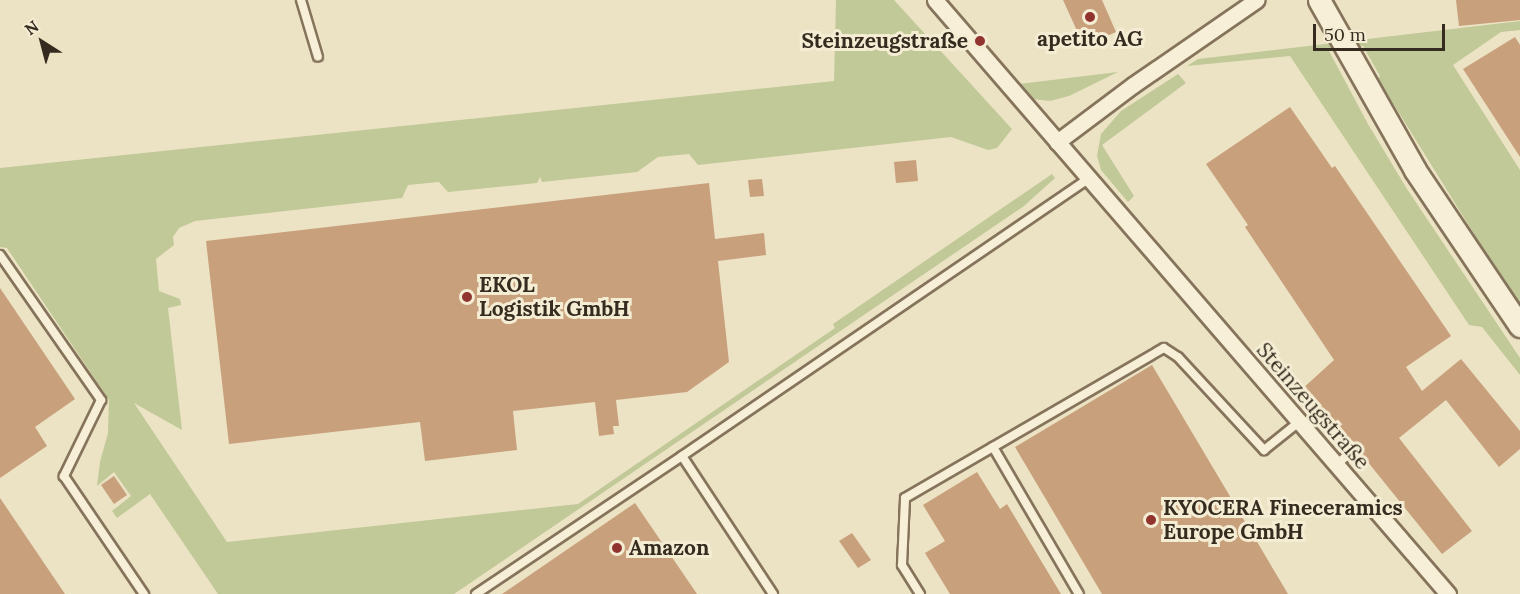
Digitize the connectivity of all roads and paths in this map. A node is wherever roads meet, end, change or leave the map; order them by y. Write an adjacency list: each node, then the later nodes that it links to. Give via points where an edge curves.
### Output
1 (301, 0): 5 (lane)
2 (935, 0): 6 (street, Steinzeugstraße)
3 (1256, 0): 6 (street)
4 (1319, 0): 9 (main road, via 1415,170)
5 (318, 57)
6 (1057, 142): 7 (street, Steinzeugstraße)
7 (1089, 178): 10 (street, Steinzeugstraße); 13 (lane)
8 (0, 255): 15 (lane, via 101,400 64,476)
9 (1520, 326)
10 (1299, 422): 11 (lane, via 1264,450 1178,357 1164,348); 14 (street, Steinzeugstraße)
11 (993, 447): 18 (lane, via 905,498 902,565); 19 (lane)
12 (1353, 450): 14 (lane)
13 (682, 456): 16 (lane); 17 (lane)
14 (1336, 465): 20 (street, Steinzeugstraße)
15 (144, 594)
16 (476, 594)
17 (773, 594)
18 (920, 594)
19 (1079, 594)
20 (1448, 594)

